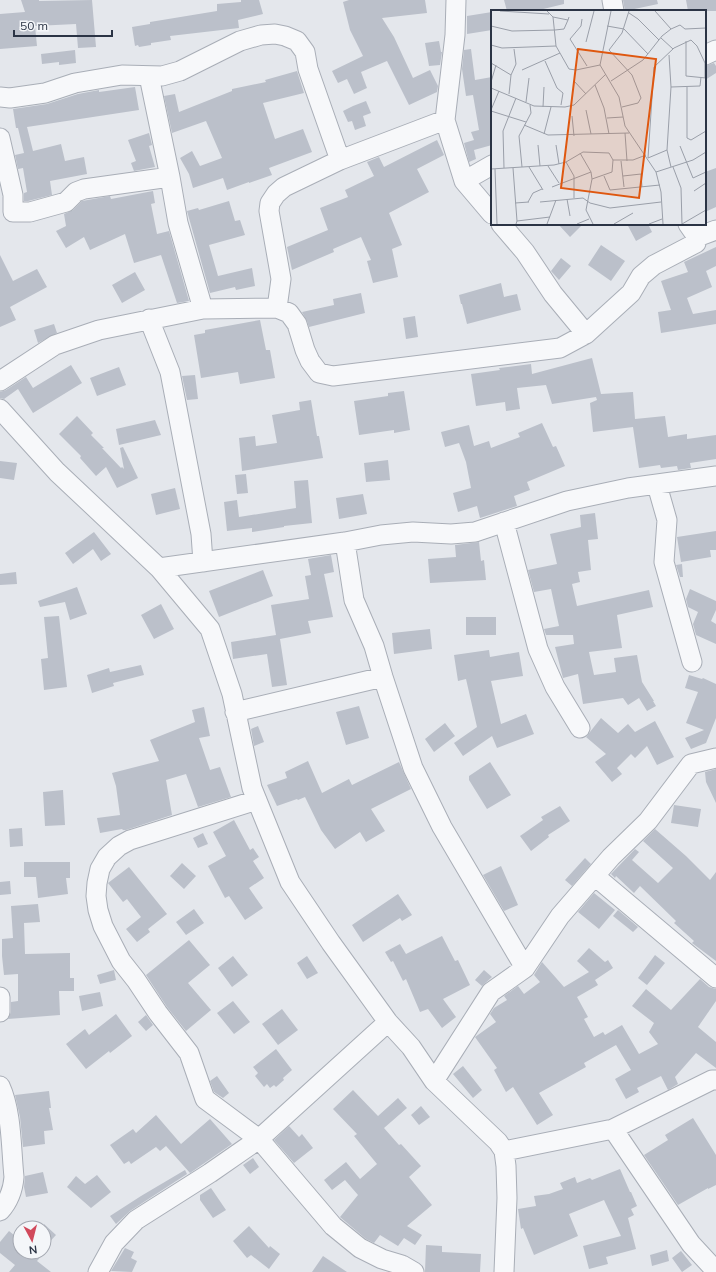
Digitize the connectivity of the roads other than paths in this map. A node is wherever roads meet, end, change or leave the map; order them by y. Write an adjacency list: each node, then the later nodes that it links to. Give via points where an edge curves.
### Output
1 (456, 0): 8 (street, via 455,35)
2 (612, 0): 3 (street)
3 (614, 10)
4 (716, 50): 5 (street)
5 (706, 55)
6 (149, 76): 7 (street, via 122,75 75,83 45,93); 10 (street, via 162,76 180,71 240,41 262,35 275,34 291,38 297,41 305,52 308,69); 12 (street)
7 (0, 97)
8 (445, 120): 10 (street); 13 (street)
9 (0, 138): 12 (street, via 13,195 13,212 30,212 66,202 76,192 84,189)
10 (340, 160): 19 (street, via 284,187 270,203 270,221 281,279)
11 (491, 166): 13 (street)
12 (170, 177): 18 (street, via 178,223)
13 (464, 181): 14 (street)
14 (491, 213)
15 (502, 225): 21 (street)
16 (716, 230): 17 (street)
17 (693, 231): 21 (street, via 696,243 654,265 641,276 630,293)
18 (203, 308): 19 (street); 20 (street)
19 (277, 308): 21 (street, via 288,314 297,324 304,350 319,373 333,376 560,348)
20 (149, 319): 22 (street, via 99,330 55,345); 28 (street, via 170,372 201,534)
21 (586, 334)
22 (0, 381)
23 (0, 410): 29 (street, via 57,472)
24 (716, 476): 25 (street)
25 (657, 485): 26 (street, via 628,488 567,501); 30 (street, via 667,520 664,562)
26 (504, 522): 27 (street, via 475,532 413,532); 33 (street, via 538,649 555,687)
27 (345, 542): 28 (street); 31 (street, via 354,600 374,646)
28 (203, 562): 29 (street)
29 (159, 568): 32 (street, via 210,629 232,694)
30 (692, 662)
31 (383, 677): 32 (street); 37 (street, via 413,768 442,827)
32 (235, 712): 35 (street)
33 (580, 728)
34 (716, 758): 36 (street, via 691,764 648,821)
35 (257, 800): 41 (street, via 290,882); 46 (street, via 130,840 119,846 107,856 100,869 96,896 98,910 111,944 189,1053 204,1100)
36 (596, 877): 37 (street, via 560,916); 38 (street)
37 (525, 968): 43 (street, via 492,992)
38 (716, 978)
39 (0, 997): 40 (street)
40 (0, 1012)
41 (388, 1022): 43 (street, via 411,1047); 46 (street)
42 (716, 1080): 45 (street)
43 (434, 1081): 47 (street, via 498,1142)
44 (0, 1086): 48 (street, via 8,1114 14,1177 10,1197)
45 (613, 1129): 47 (street); 49 (street, via 690,1244)
46 (259, 1139): 50 (street, via 136,1220 114,1243); 51 (street, via 333,1226 360,1248)
47 (504, 1151): 52 (street, via 507,1198)
48 (0, 1211)
49 (716, 1271)
50 (98, 1272)
51 (414, 1272)
52 (504, 1272)

